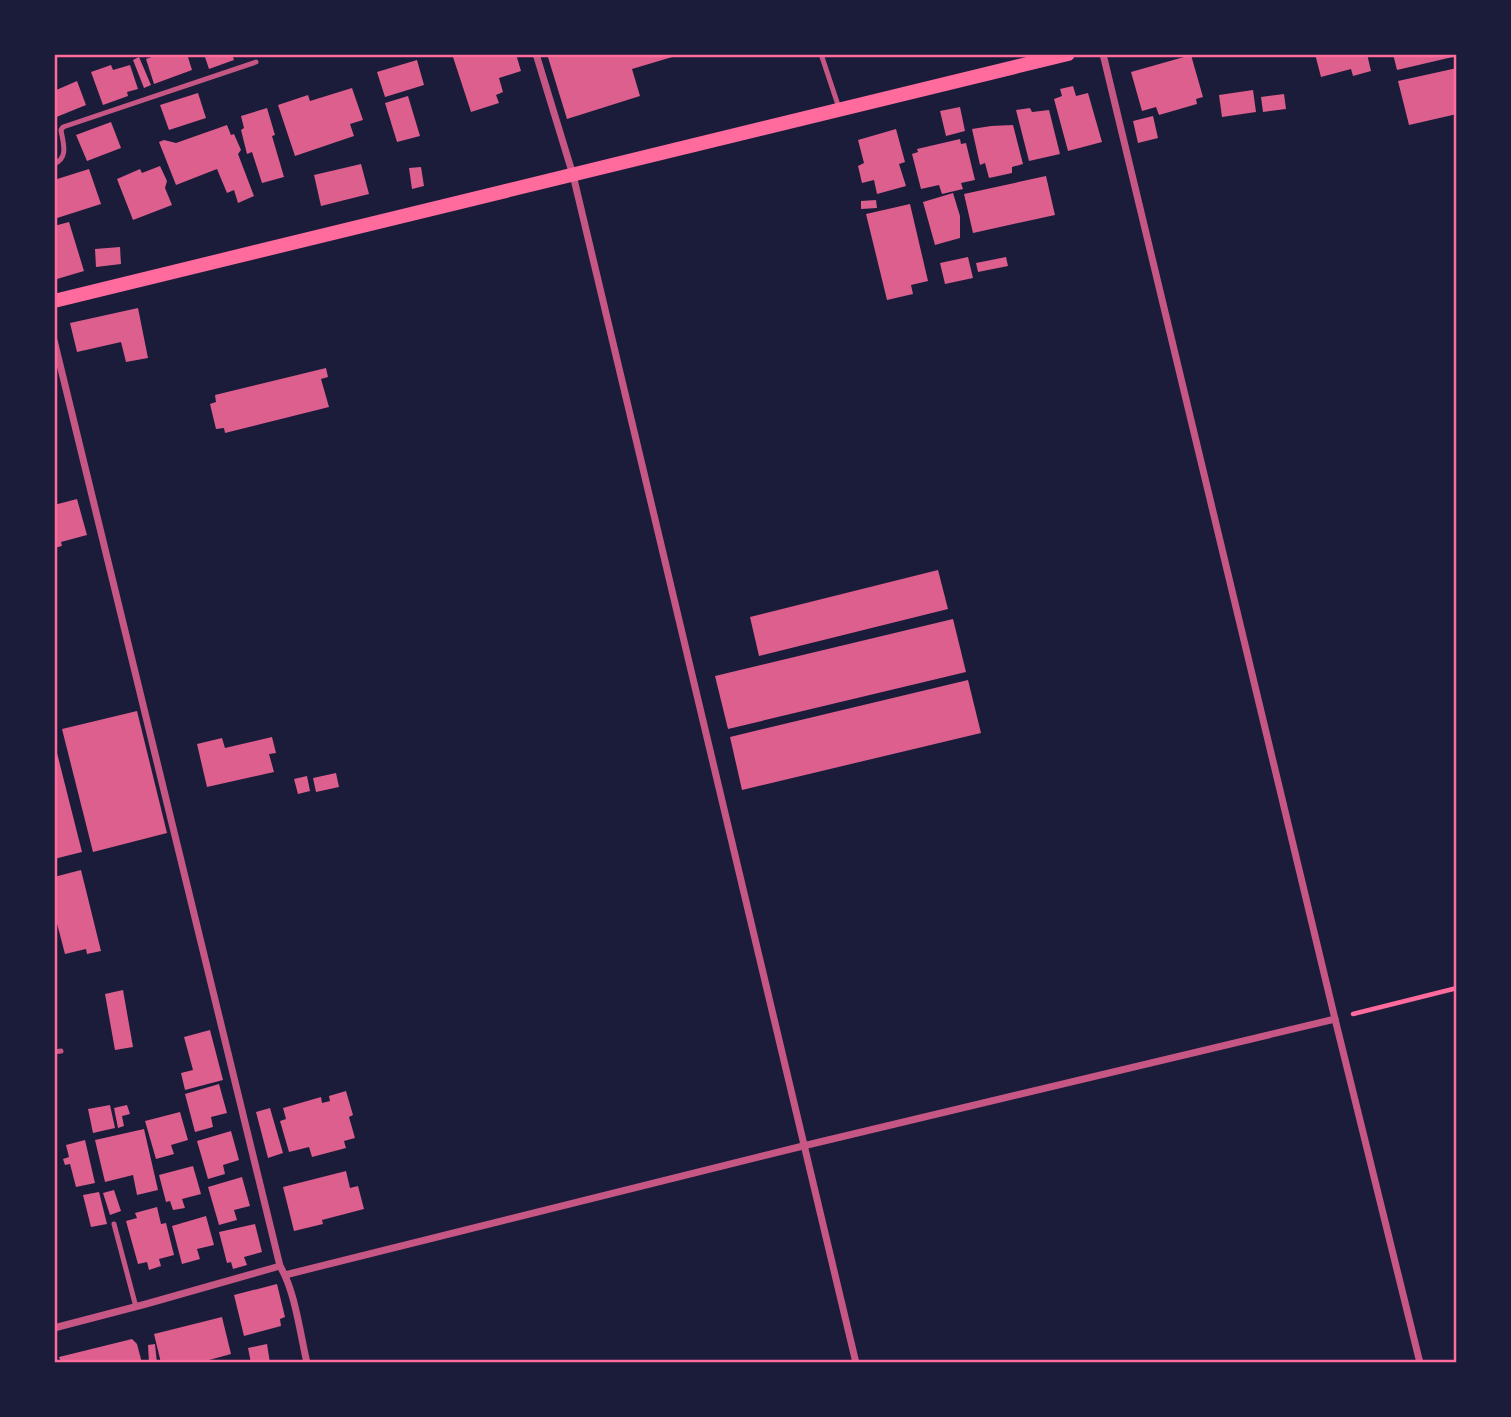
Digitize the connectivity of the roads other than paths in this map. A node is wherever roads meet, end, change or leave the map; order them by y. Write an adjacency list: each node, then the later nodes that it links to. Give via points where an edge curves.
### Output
1 (537, 54): 8 (street)
2 (821, 54): 6 (lane)
3 (1068, 54): 6 (main road)
4 (1103, 54): 11 (street)
5 (256, 62): 7 (lane, via 63,127 64,157)
6 (839, 110): 8 (main road)
7 (54, 164)
8 (573, 175): 9 (main road); 12 (street)
9 (54, 301)
10 (54, 340): 14 (street)
11 (1335, 1019): 12 (street); 20 (street)
12 (803, 1146): 15 (street); 19 (street)
13 (114, 1224): 16 (lane)
14 (280, 1266): 15 (street); 16 (street)
15 (285, 1275): 18 (street)
16 (136, 1307): 17 (street)
17 (54, 1328)
18 (307, 1363)
19 (856, 1363)
20 (1420, 1363)

